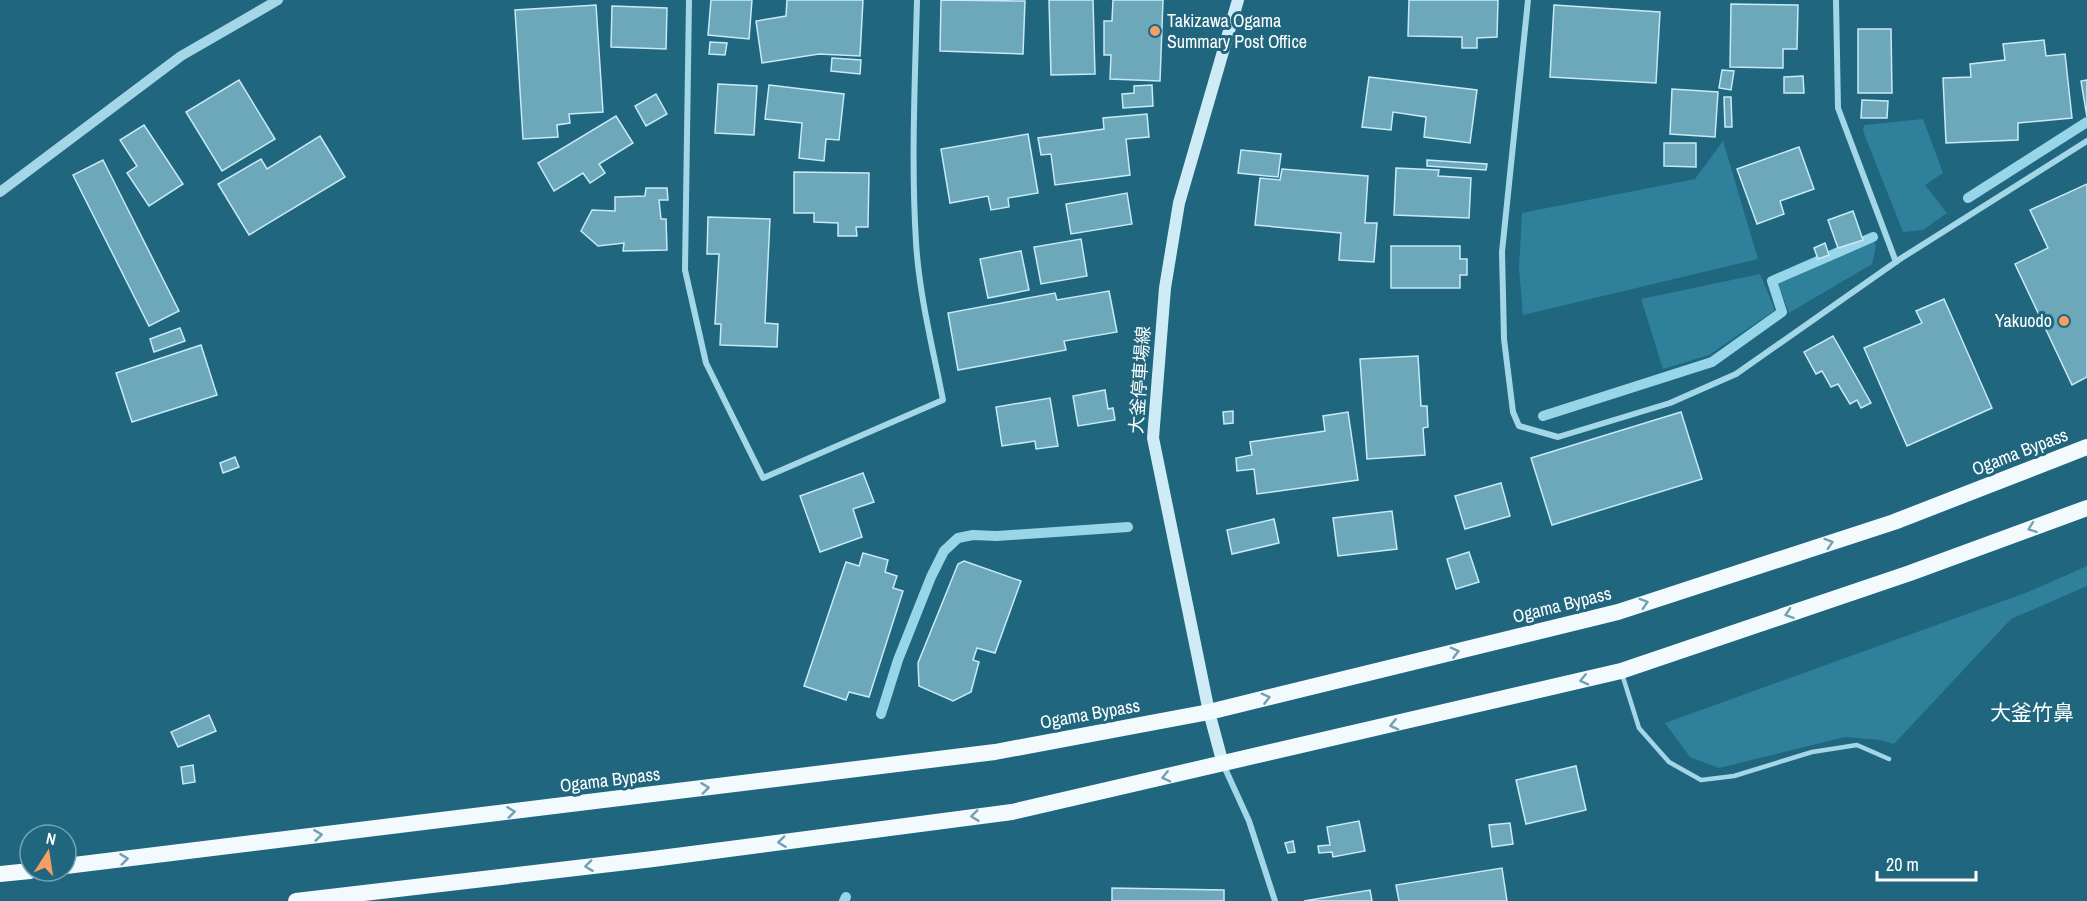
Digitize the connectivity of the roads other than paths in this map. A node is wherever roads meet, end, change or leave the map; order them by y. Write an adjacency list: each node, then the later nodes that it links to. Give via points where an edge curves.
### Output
1 (278, 0): 8 (street, via 181,56)
2 (688, 0): 3 (street, via 685,270 706,363 763,478 943,400 916,244)
3 (917, 0)
4 (1238, 0): 13 (main road, 大釜停車場線, via 1179,202 1165,288 1153,438)
5 (1528, 0): 9 (street, via 1502,252 1504,339 1513,412 1519,426 1558,437 1670,403 1708,387 1736,374)
6 (1836, 0): 9 (street, via 1838,108)
7 (2087, 141): 9 (street)
8 (0, 192)
9 (1896, 262)
10 (2087, 447): 13 (highway, Ogama Bypass, one-way to 10, via 1618,612 1894,522)
11 (2087, 508): 12 (highway, one-way to 12)
12 (1621, 671): 14 (lane, via 1639,728 1669,762 1701,780 1734,776 1812,752 1857,745); 15 (highway, one-way to 15)
13 (1209, 712): 15 (main road, 大釜停車場線); 16 (highway, Ogama Bypass, one-way to 13, via 995,752)
14 (1889, 759)
15 (1224, 764): 19 (highway, one-way to 19, via 1012,812); 20 (street, via 1249,820)
16 (78, 865)
17 (18, 872): 18 (highway)
18 (0, 874)
19 (296, 901)
20 (1275, 901)

